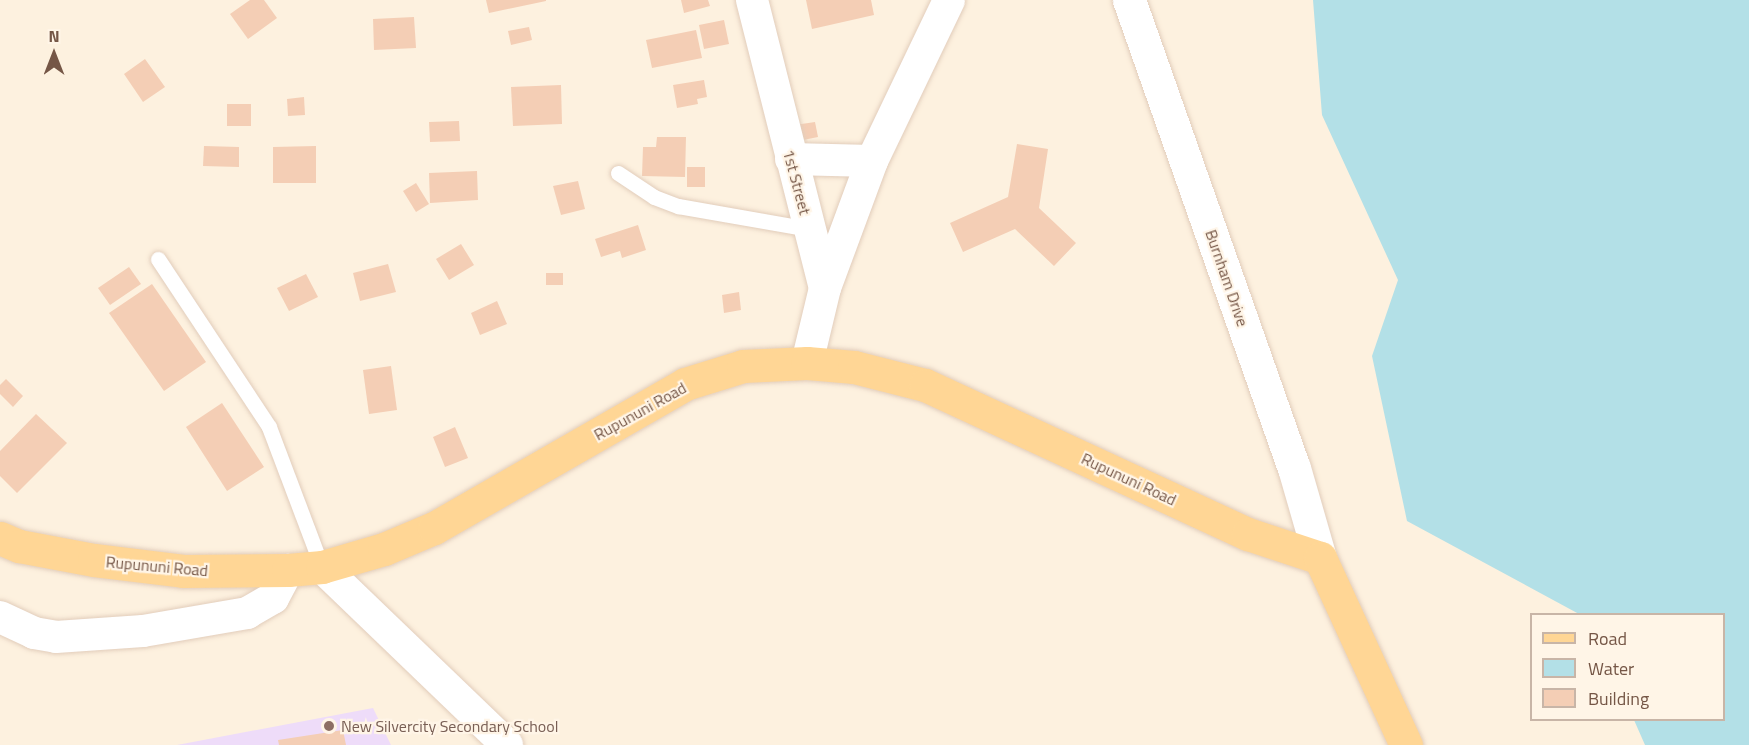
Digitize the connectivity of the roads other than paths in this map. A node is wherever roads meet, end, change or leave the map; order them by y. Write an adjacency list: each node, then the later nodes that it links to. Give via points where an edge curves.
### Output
1 (752, 0): 4 (street, 1st Street)
2 (949, 0): 5 (street)
3 (1129, 0): 12 (street, Burnham Drive, via 1294,468)
4 (791, 159): 5 (street); 7 (street, 1st Street)
5 (872, 161): 9 (street)
6 (618, 173): 7 (lane, via 654,197 678,206)
7 (810, 229): 9 (street, 1st Street)
8 (158, 259): 13 (lane, via 269,427)
9 (825, 288): 10 (street, 1st Street)
10 (807, 363): 12 (main road, Rupununi Road, via 855,367 925,385 1248,534); 13 (main road, Rupununi Road, via 742,366 685,384 434,528 384,549)
11 (0, 538): 14 (main road, Rupununi Road, via 19,546 94,560 183,571)
12 (1320, 558): 17 (main road)
13 (322, 567): 14 (main road, Rupununi Road); 16 (street)
14 (288, 570): 15 (street, via 273,598 247,613 143,632 56,637 34,633)
15 (0, 617)
16 (507, 745)
17 (1406, 745)

